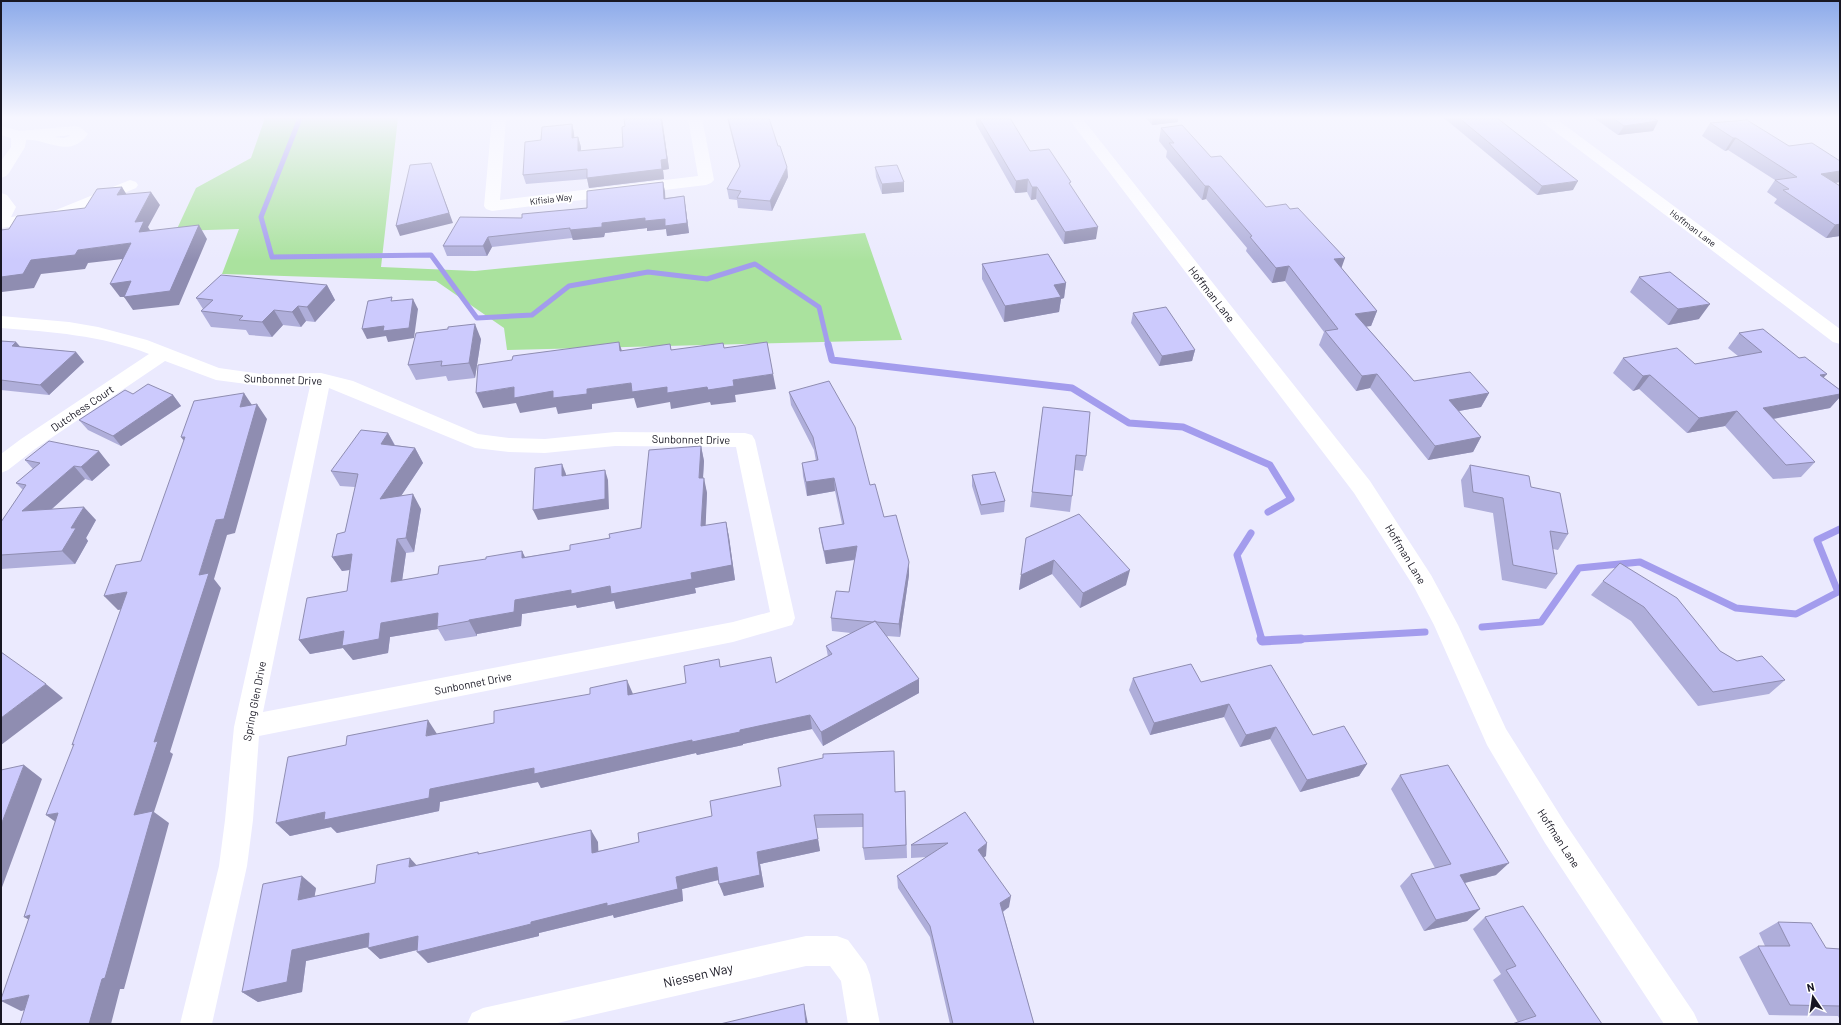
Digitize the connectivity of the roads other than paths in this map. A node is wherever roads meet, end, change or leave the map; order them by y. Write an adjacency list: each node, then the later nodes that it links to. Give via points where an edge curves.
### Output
1 (496, 166): 2 (street, Kifisia Way, via 492,206 706,180)
2 (703, 166)
3 (1112, 166): 18 (street, Hoffman Lane, via 1362,487 1390,528 1423,581 1446,625 1496,737 1556,833)
4 (1610, 166): 10 (street, Hoffman Lane)
5 (130, 185): 8 (street, via 54,217)
6 (1, 198): 7 (street, via 8,207)
7 (1, 220)
8 (1, 223)
9 (1, 322): 11 (street, Sunbonnet Drive, via 98,333)
10 (1840, 338)
11 (164, 353): 12 (street, Sunbonnet Drive, via 216,374 233,377 261,380); 13 (street, Dutchess Court, via 28,444)
12 (321, 379): 14 (street, Spring Glen Drive); 14 (street, Sunbonnet Drive, via 346,386 475,440 509,445 546,446 615,438 745,440 783,618 733,632)
13 (1, 465)
14 (247, 727): 15 (street, Spring Glen Drive, via 240,820 233,866)
15 (196, 1024)
16 (483, 1024): 17 (street, Niessen Way, via 806,950 837,951 855,975)
17 (864, 1024)
18 (1683, 1024)

